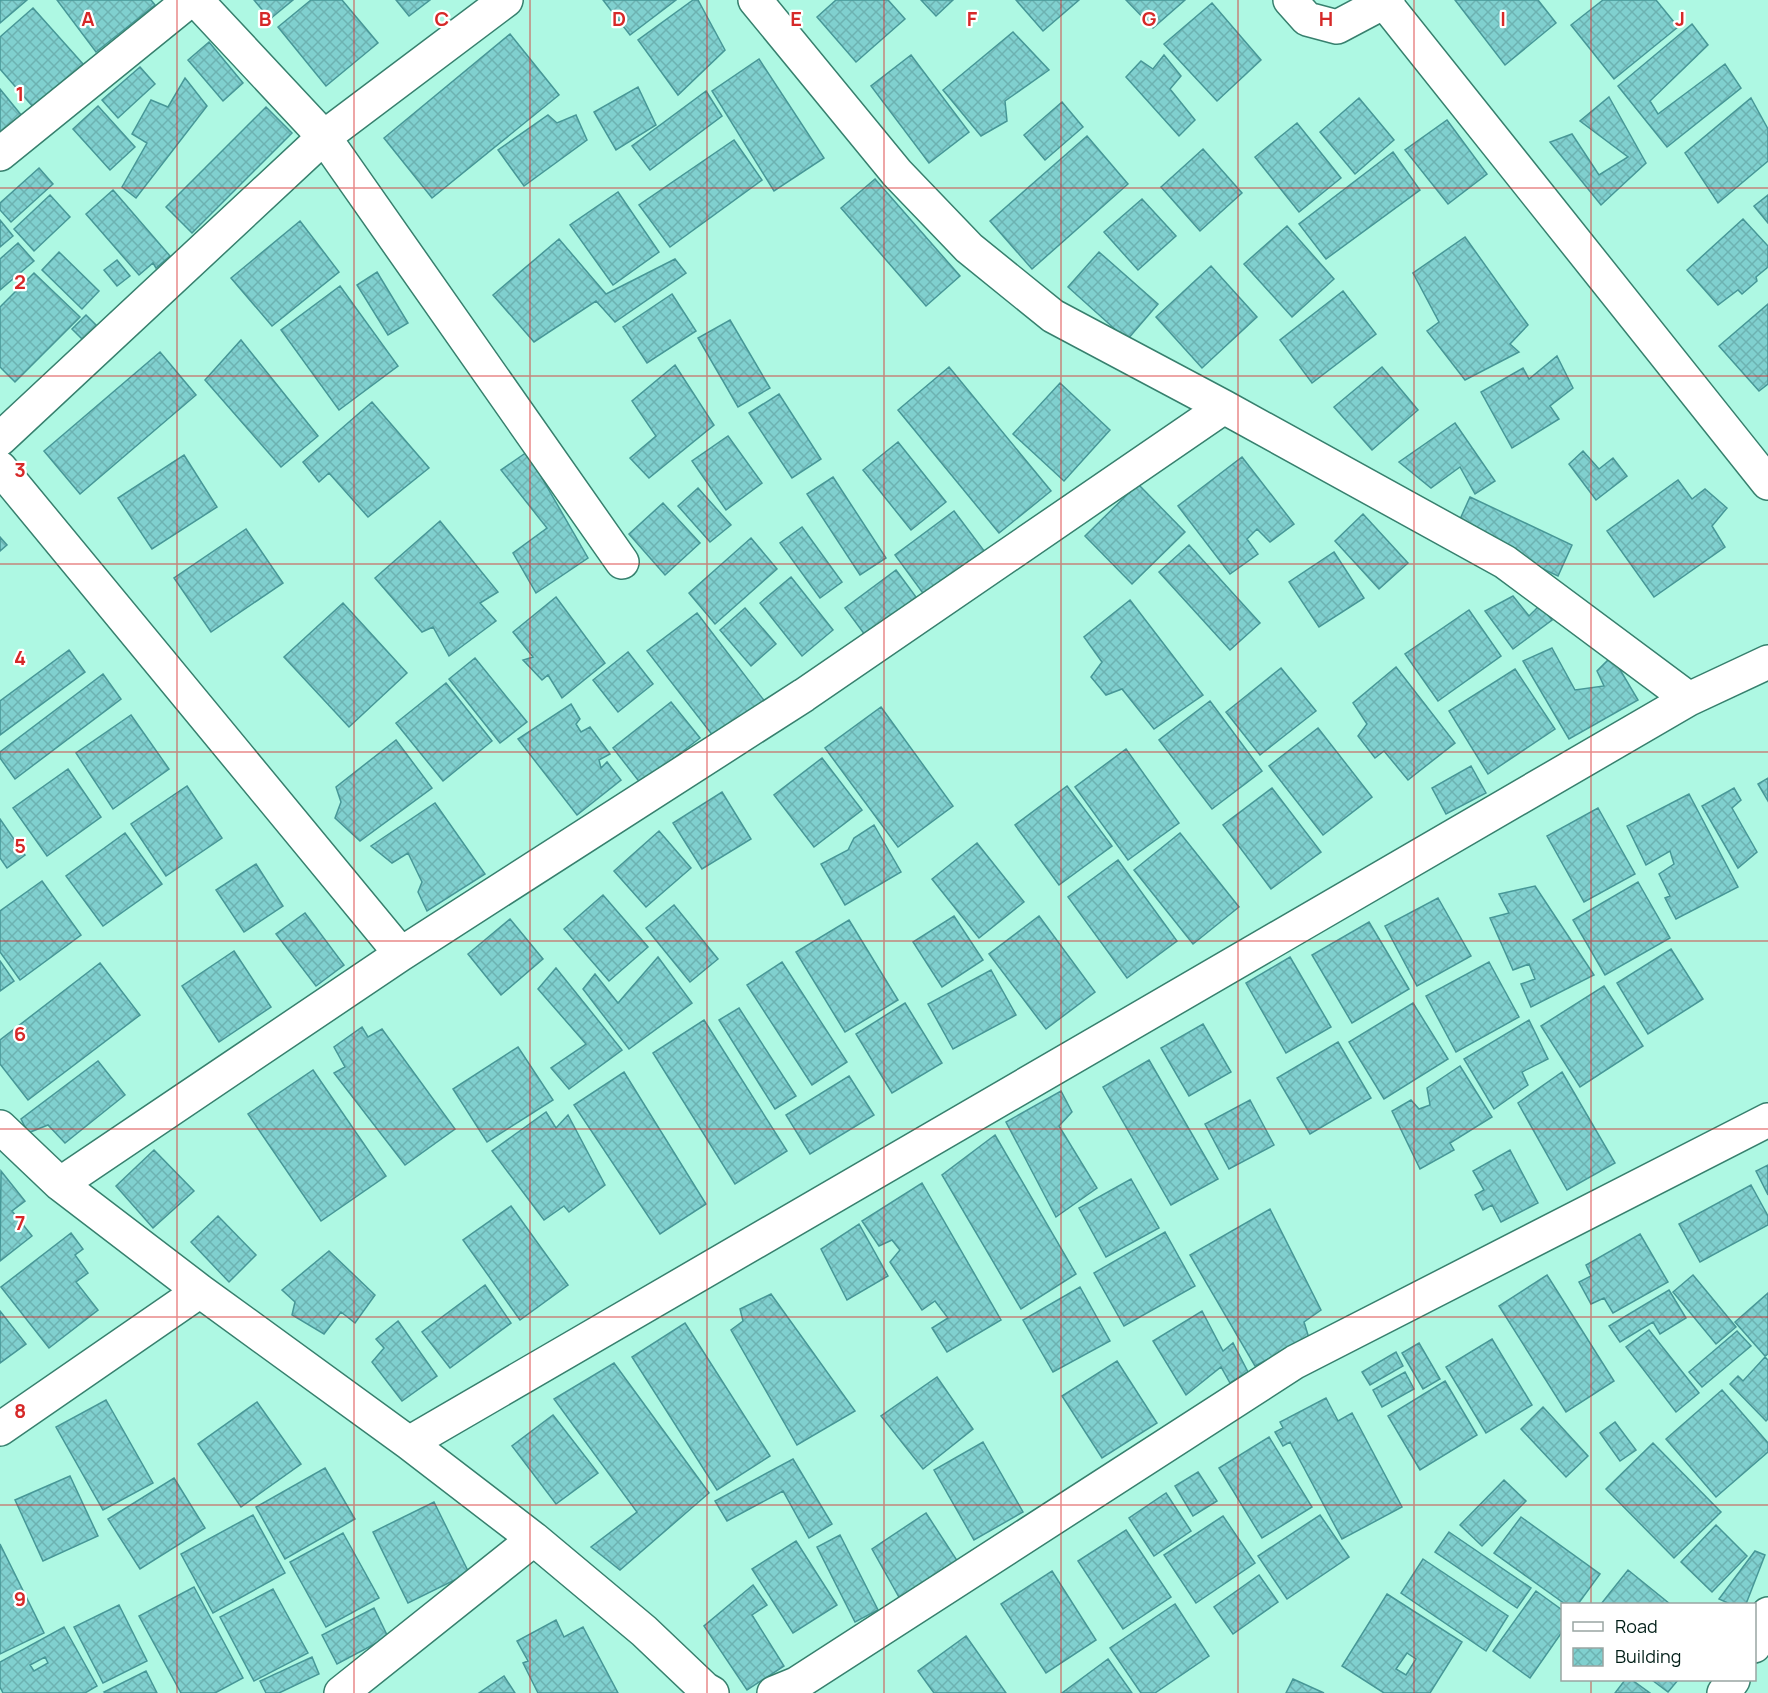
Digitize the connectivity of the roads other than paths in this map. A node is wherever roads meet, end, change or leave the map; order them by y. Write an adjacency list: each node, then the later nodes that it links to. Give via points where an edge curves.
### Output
1 (190, 0): 8 (street)
2 (196, 0): 7 (street)
3 (506, 0): 7 (street)
4 (755, 0): 9 (street, via 897,173 969,248 1053,316)
5 (1290, 0): 6 (street, via 1307,20 1337,27)
6 (1386, 1): 12 (street)
7 (324, 137): 10 (street); 13 (street)
8 (0, 154)
9 (1224, 407): 15 (street, via 1505,562); 16 (street, via 804,695)
10 (0, 439)
11 (0, 468): 16 (street)
12 (1768, 483)
13 (622, 562)
14 (1768, 662): 15 (street)
15 (1689, 699): 22 (street)
16 (401, 954): 19 (street)
17 (1768, 1120): 28 (street, via 1295,1362 796,1684)
18 (0, 1127): 19 (street)
19 (60, 1184): 20 (street)
20 (200, 1291): 21 (street); 22 (street)
21 (0, 1429)
22 (409, 1443): 23 (street)
23 (534, 1539): 26 (street); 27 (street)
24 (1768, 1614): 25 (street)
25 (1756, 1644)
26 (341, 1693)
27 (712, 1693)
28 (774, 1693)

